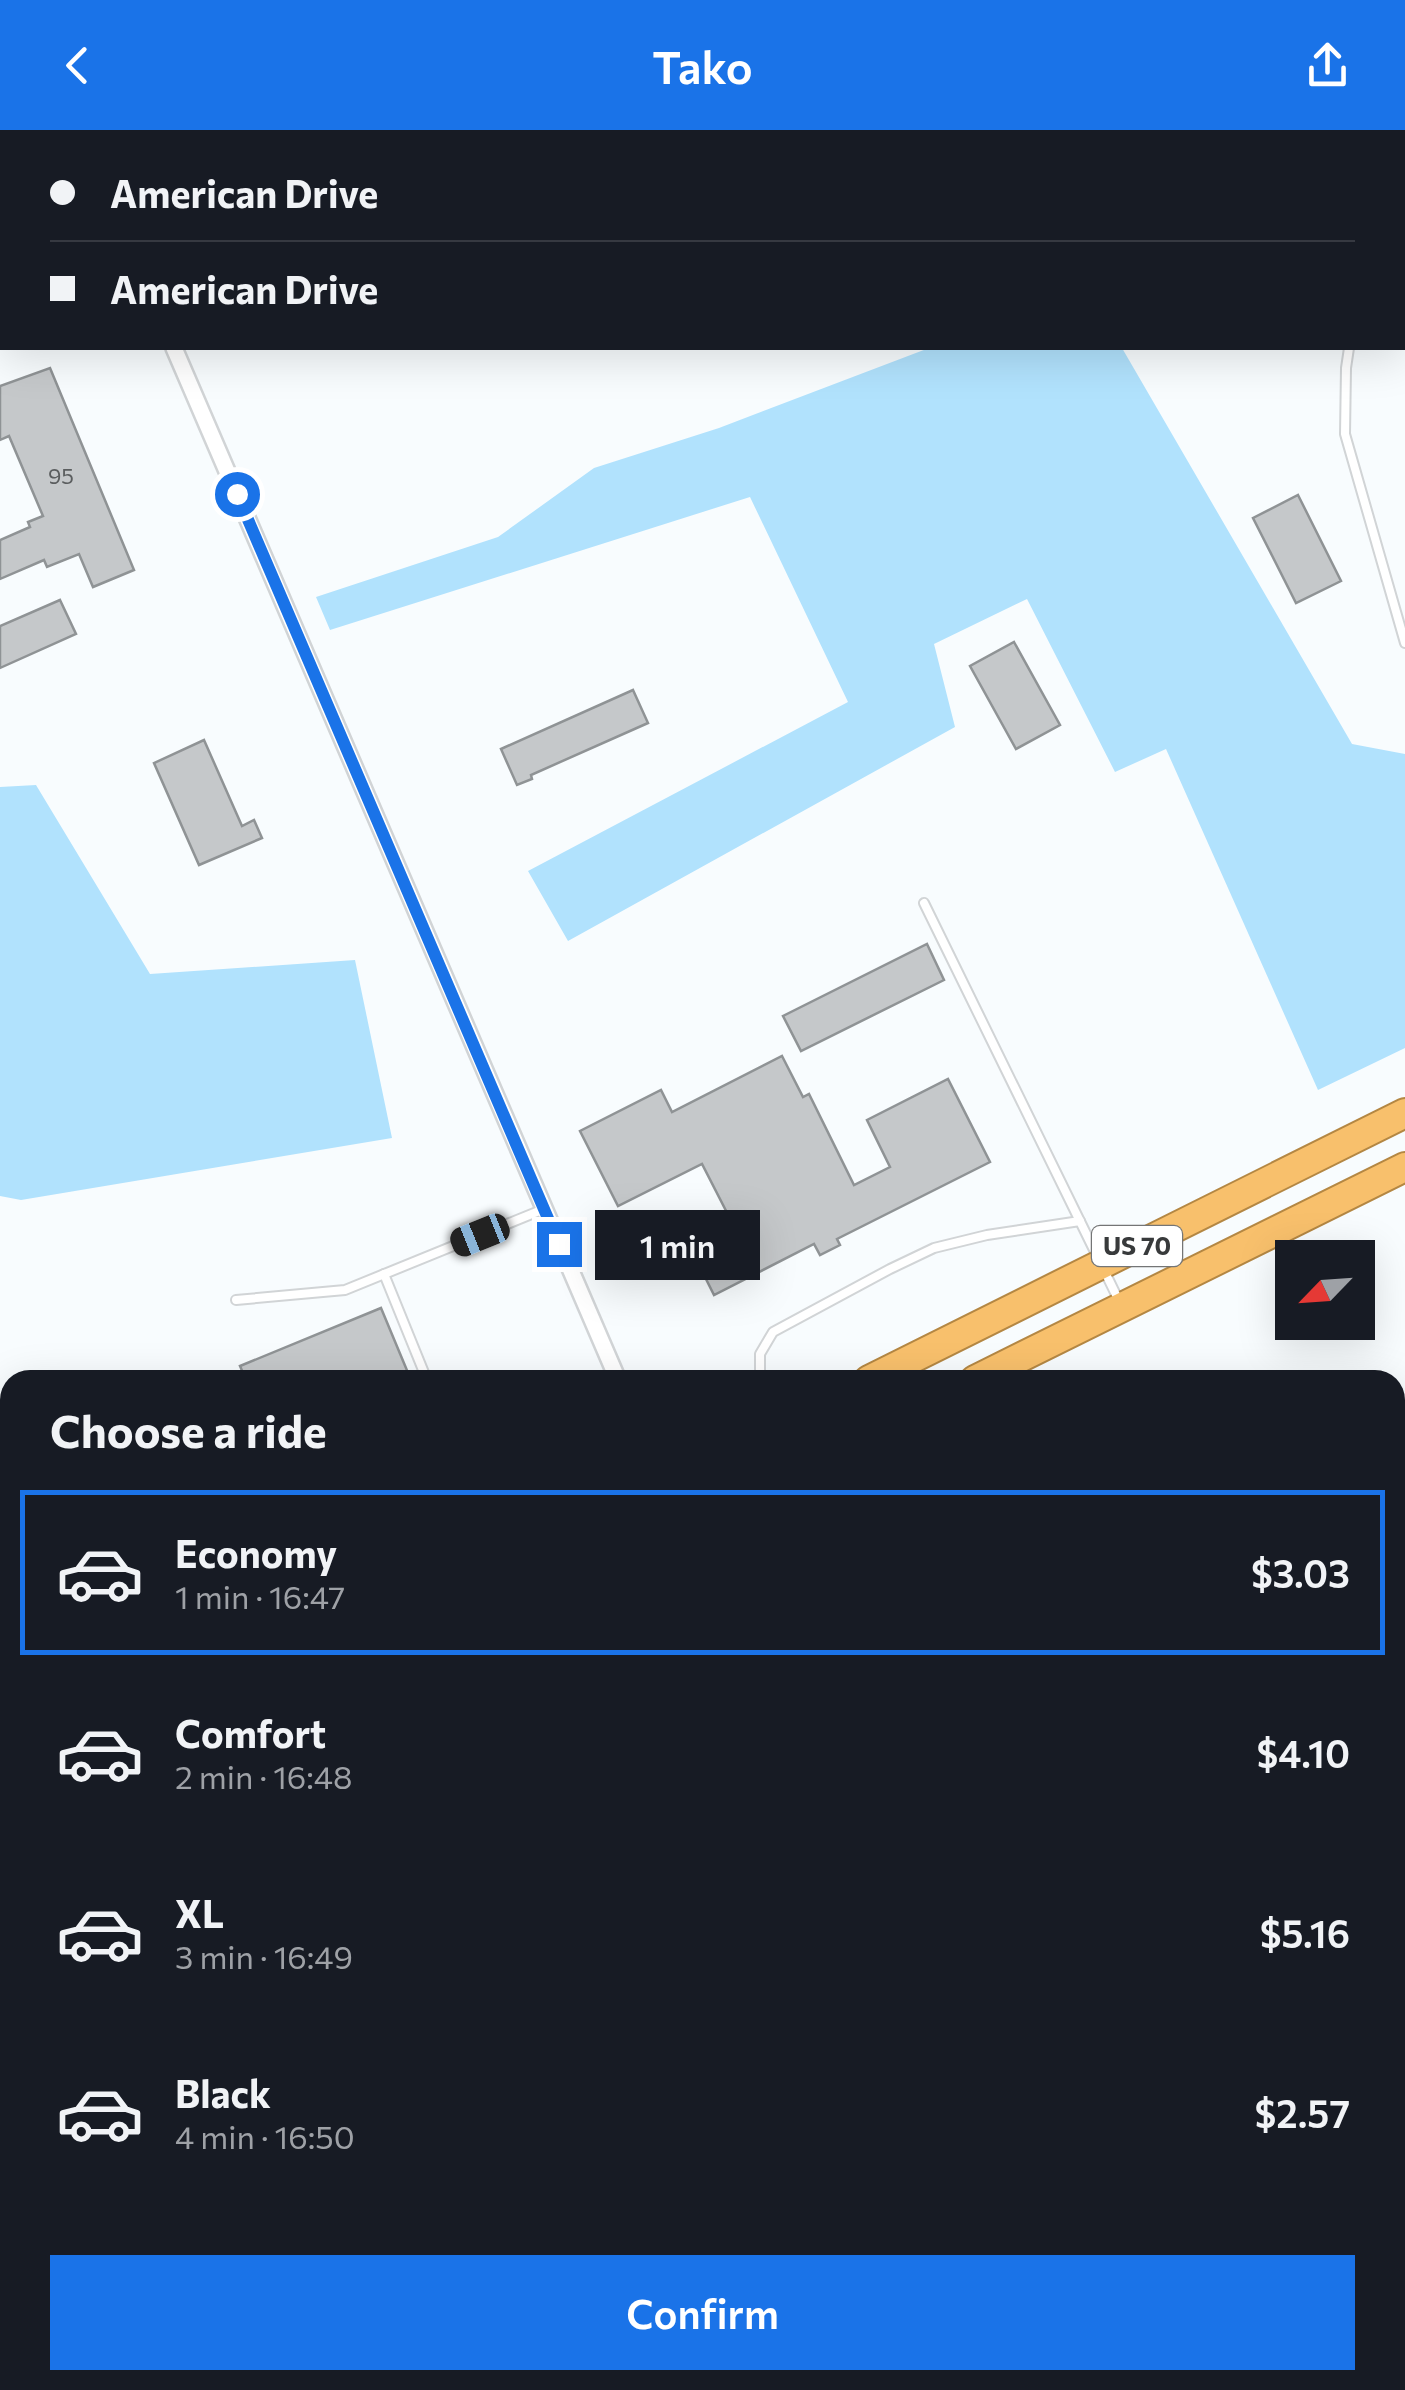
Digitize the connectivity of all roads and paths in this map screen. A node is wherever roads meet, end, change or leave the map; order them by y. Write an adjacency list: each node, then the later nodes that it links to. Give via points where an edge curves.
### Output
1 (178, 350): 7 (street)
2 (1349, 350): 3 (lane, via 1345,434)
3 (1405, 644)
4 (924, 903): 8 (lane)
5 (1405, 1113): 9 (highway, US 70)
6 (1405, 1167): 12 (highway, US 70)
7 (544, 1209): 10 (lane); 14 (street)
8 (1080, 1220): 9 (lane); 15 (lane, via 934,1248 773,1332 760,1354)
9 (1101, 1264): 12 (lane); 16 (highway, US 70)
10 (384, 1274): 11 (lane, via 345,1290); 13 (lane)
11 (236, 1300)
12 (1122, 1306): 17 (highway, US 70)
13 (423, 1370)
14 (614, 1370)
15 (760, 1370)
16 (889, 1370)
17 (994, 1370)

